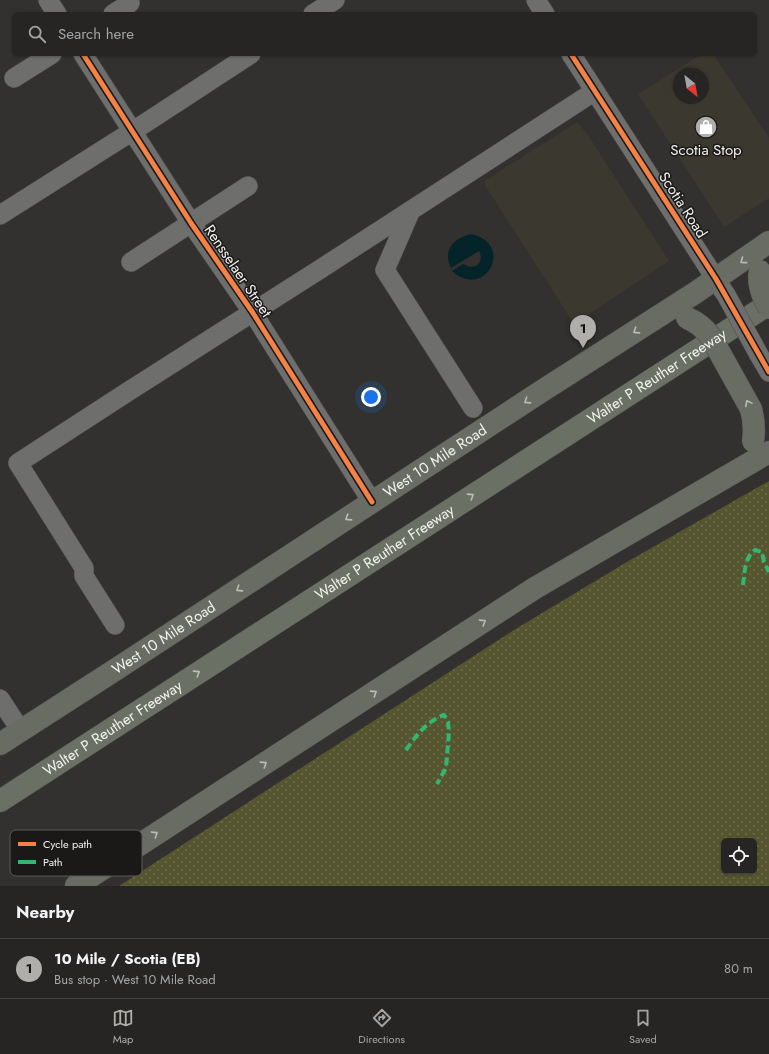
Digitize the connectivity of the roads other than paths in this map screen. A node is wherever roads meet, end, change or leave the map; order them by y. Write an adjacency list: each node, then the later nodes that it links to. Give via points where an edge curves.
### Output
1 (48, 0): 5 (street)
2 (335, 0): 7 (street)
3 (536, 0): 8 (street)
4 (130, 3): 6 (street)
5 (56, 12)
6 (116, 12)
7 (316, 12)
8 (544, 12)
9 (49, 56): 13 (street)
10 (84, 56): 15 (street, Rensselaer Street)
11 (248, 56): 15 (street)
12 (572, 56): 14 (street, Scotia Road)
13 (14, 78)
14 (595, 91): 17 (street); 23 (street, Scotia Road)
15 (132, 131): 18 (street); 19 (street, Rensselaer Street)
16 (248, 186): 19 (street)
17 (411, 210): 26 (street); 29 (street, via 385,270)
18 (0, 215)
19 (191, 223): 22 (street); 26 (street, Rensselaer Street)
20 (769, 242): 23 (main road, West 10 Mile Road, one-way to 23)
21 (769, 250): 25 (main road, bridge, via 760,271 760,283)
22 (131, 262)
23 (720, 286): 27 (main road, West 10 Mile Road); 28 (street, Scotia Road, bridge)
24 (769, 304): 36 (highway, Walter P Reuther Freeway, one-way to 24)
25 (769, 308)
26 (253, 313): 31 (street, Rensselaer Street); 32 (street, via 18,463 84,568 84,576)
27 (654, 319): 30 (main road, one-way to 27, bridge, via 751,409 711,337 687,318 675,315); 31 (main road, West 10 Mile Road, one-way to 31)
28 (769, 372)
29 (473, 408)
30 (761, 446): 37 (main road, one-way to 30, via 535,588 742,468 751,449)
31 (372, 502): 34 (main road, West 10 Mile Road, one-way to 34)
32 (115, 625)
33 (0, 699): 34 (street)
34 (21, 731): 35 (main road, West 10 Mile Road)
35 (0, 744)
36 (0, 801)
37 (142, 843)
38 (91, 876): 39 (main road, one-way to 38)
39 (76, 886)

